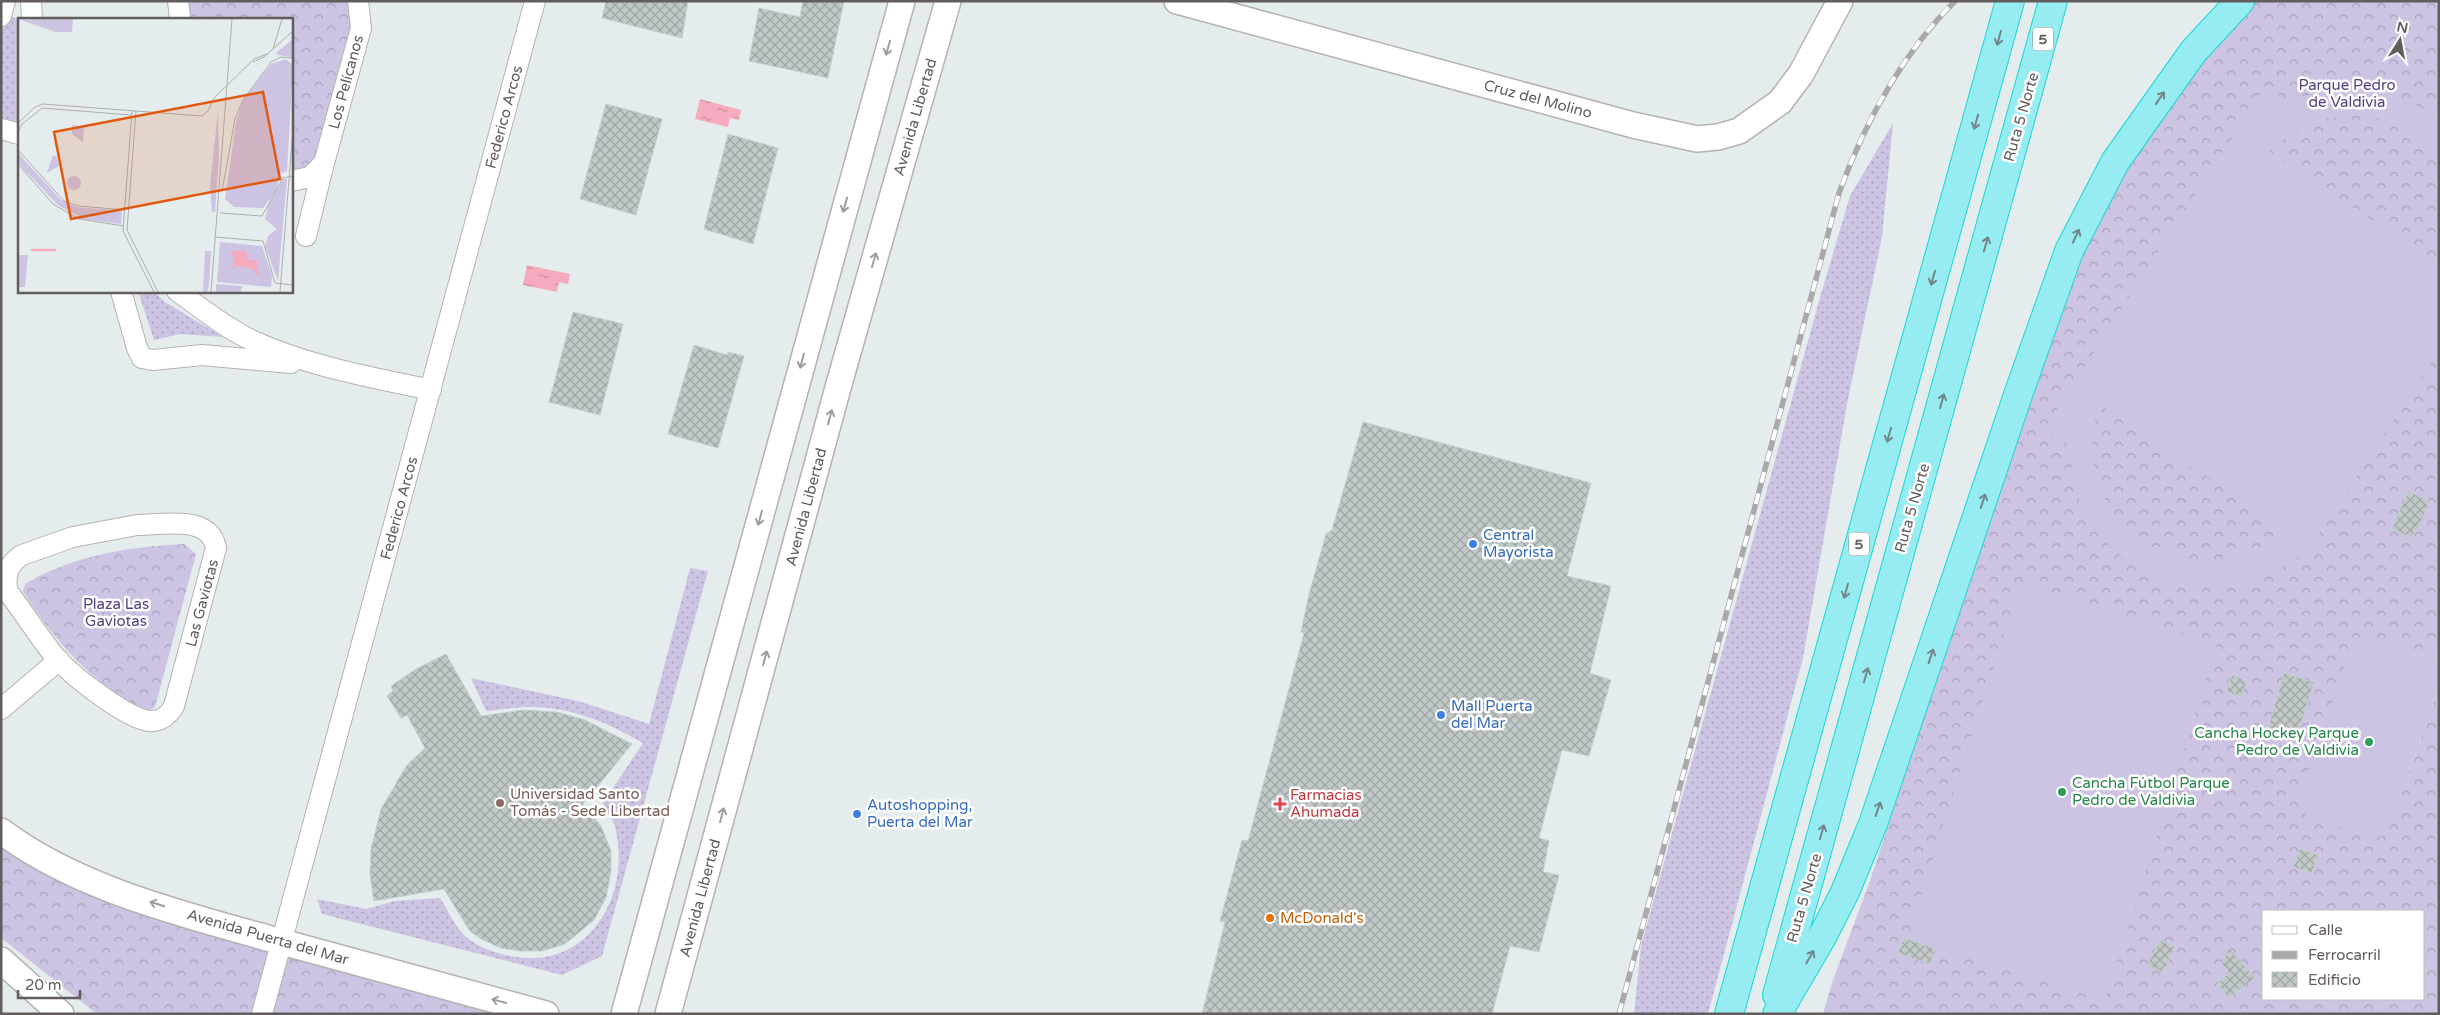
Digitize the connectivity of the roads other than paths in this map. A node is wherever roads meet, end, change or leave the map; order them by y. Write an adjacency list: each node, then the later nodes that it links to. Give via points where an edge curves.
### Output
1 (6, 1): 13 (street)
2 (31, 1): 14 (street)
3 (178, 1): 15 (street)
4 (358, 1): 18 (street, Los Pelícanos, via 361,28)
5 (535, 1): 24 (street, Federico Arcos)
6 (902, 1): 33 (street, one-way to 33)
7 (948, 1): 34 (street, Avenida Libertad, one-way to 7, via 839,384)
8 (1177, 1): 9 (street, Cruz del Molino, via 1633,125 1697,139 1739,131 1780,102 1801,74)
9 (1840, 1)
10 (2010, 1): 35 (highway, 5, one-way to 35)
11 (2053, 1): 36 (highway, Ruta 5 Norte / 5, one-way to 11)
12 (2240, 1): 37 (highway, one-way to 12, via 1845,892 1873,824 2069,251 2115,162 2193,52)
13 (1, 16)
14 (32, 18)
15 (180, 18)
16 (1, 129): 17 (street)
17 (18, 134)
18 (324, 163): 19 (street, via 310,177); 20 (street, Los Pelícanos)
19 (292, 181)
20 (306, 236)
21 (122, 292): 23 (street, via 136,348 142,358 153,360 202,355)
22 (178, 292): 23 (street, via 250,340)
23 (328, 367): 24 (street)
24 (430, 390): 28 (street, Federico Arcos)
25 (59, 660): 25 (street, Las Gaviotas, via 108,702 148,721 165,717 174,706 215,554 215,541 211,535 198,526 137,525 73,537 16,559 7,571 8,592); 26 (street)
26 (1, 709)
27 (1, 831): 28 (street, Avenida Puerta del Mar, one-way to 27, via 115,890 59,866)
28 (282, 942): 31 (street, Federico Arcos); 32 (street, Avenida Puerta del Mar, one-way to 28)
29 (1, 960): 30 (street)
30 (61, 1014)
31 (262, 1014)
32 (546, 1014)
33 (624, 1014)
34 (668, 1014)
35 (1729, 1014)
36 (1771, 1014)
37 (1777, 1014)

